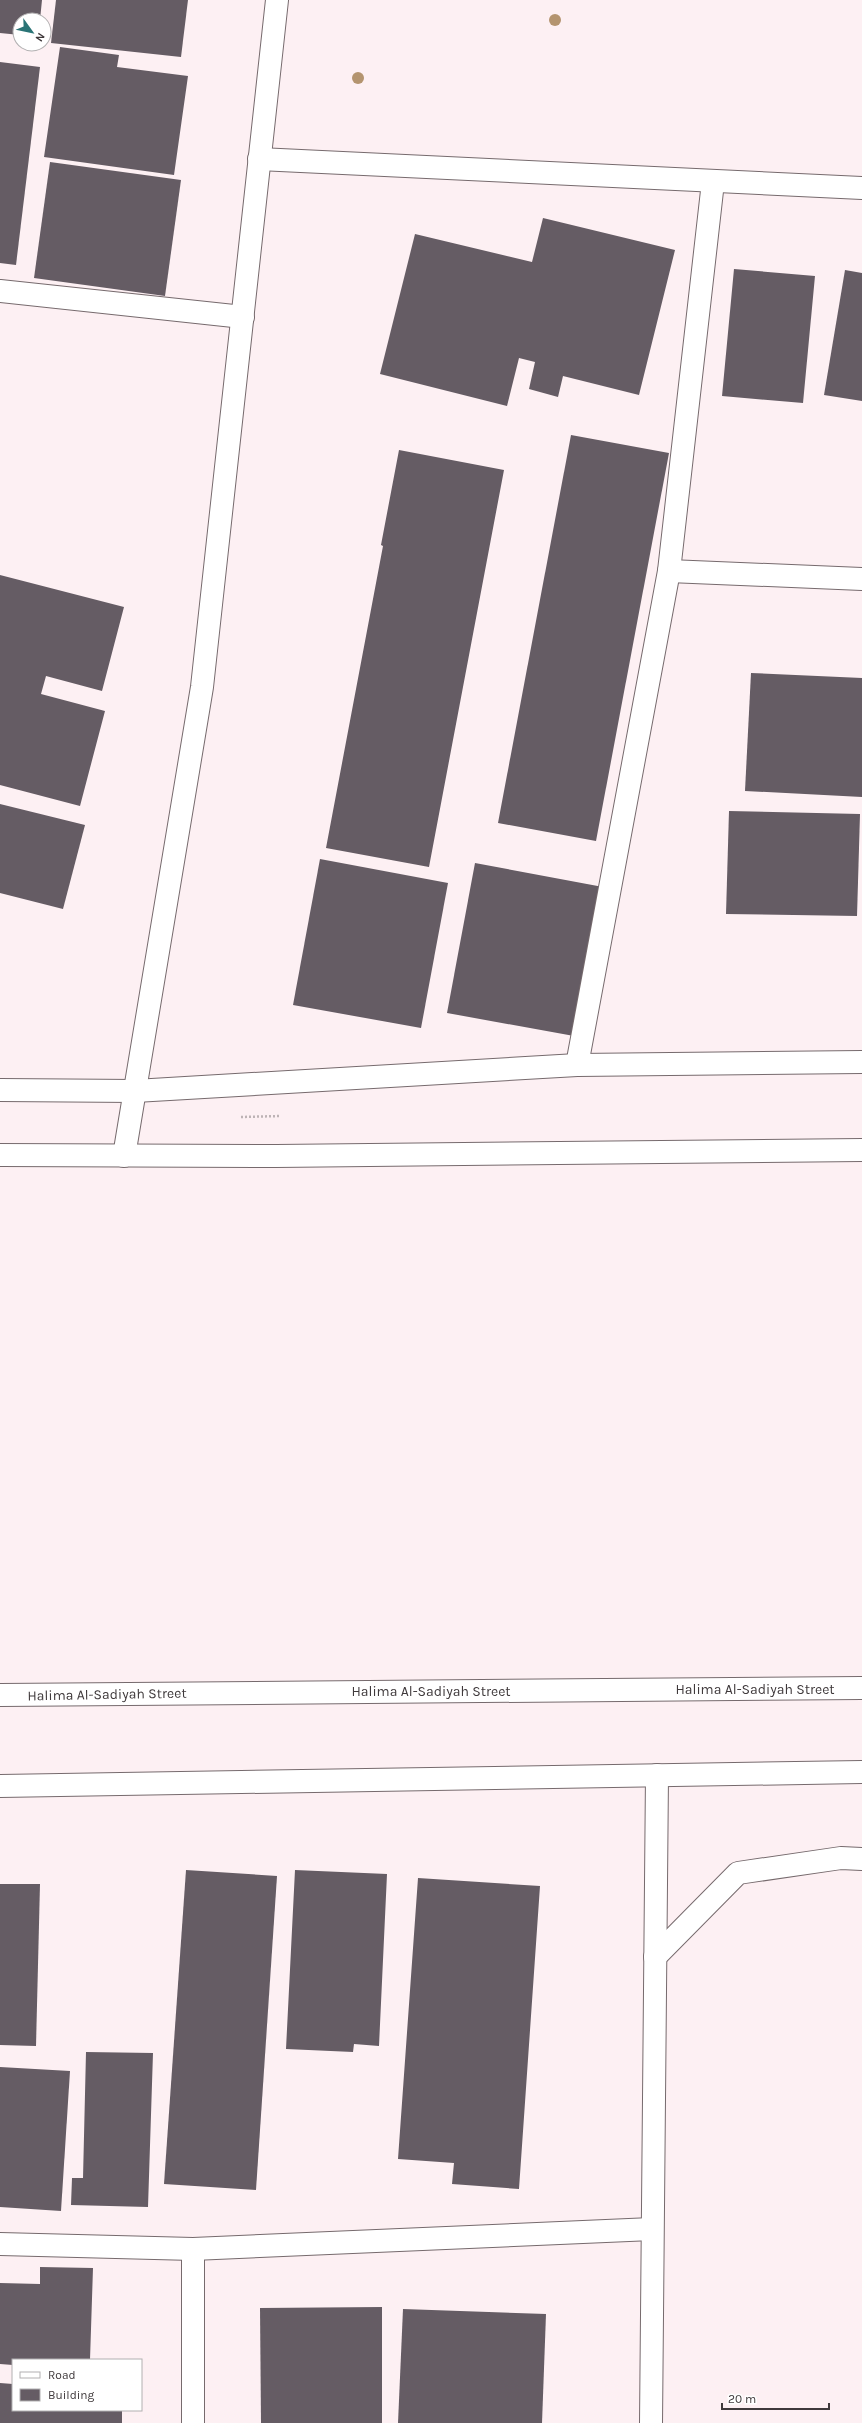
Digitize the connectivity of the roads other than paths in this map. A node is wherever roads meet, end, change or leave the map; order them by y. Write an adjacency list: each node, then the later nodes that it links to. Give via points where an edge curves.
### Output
1 (276, 0): 2 (street)
2 (259, 159): 3 (street); 6 (street)
3 (713, 182): 4 (street); 7 (street)
4 (862, 188)
5 (0, 291): 6 (street)
6 (242, 317): 12 (street, via 202,687)
7 (669, 571): 8 (street); 10 (street)
8 (862, 579)
9 (862, 1062): 10 (street)
10 (577, 1065): 12 (street)
11 (0, 1090): 12 (street)
12 (135, 1091): 15 (street)
13 (862, 1150): 15 (street)
14 (0, 1155): 15 (street)
15 (124, 1156)
16 (862, 1688): 17 (street, Halima Al-Sadiyah Street)
17 (0, 1695)
18 (862, 1772): 19 (street)
19 (657, 1775): 20 (street); 22 (street)
20 (0, 1786)
21 (862, 1859): 22 (street, via 841,1858 738,1873)
22 (655, 1957): 23 (street)
23 (652, 2229): 25 (street); 27 (street)
24 (0, 2244): 25 (street)
25 (193, 2248): 26 (street)
26 (193, 2423)
27 (651, 2423)

